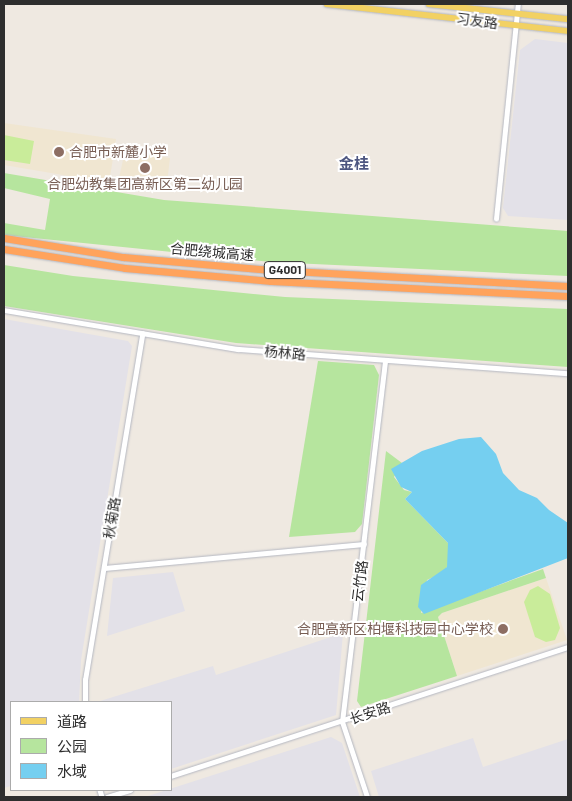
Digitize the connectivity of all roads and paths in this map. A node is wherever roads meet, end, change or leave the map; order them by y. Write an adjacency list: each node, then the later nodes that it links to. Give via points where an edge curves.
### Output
1 (327, 4): 6 (main road, 习友路)
2 (429, 4): 4 (main road, 习友路)
3 (518, 4): 4 (street)
4 (517, 14): 5 (main road, 习友路); 6 (street)
5 (568, 19)
6 (516, 25): 7 (main road, 习友路); 8 (street)
7 (568, 31)
8 (496, 220)
9 (4, 238): 11 (highway, 合肥绕城高速 / G4001, via 123,257 273,270)
10 (4, 250): 12 (highway, 合肥绕城高速 / G4001, via 126,268 262,280)
11 (567, 286)
12 (567, 297)
13 (4, 310): 14 (street, 杨林路)
14 (142, 334): 15 (street, 杨林路, via 238,349); 18 (street, 秋菊路)
15 (385, 361): 16 (street, 杨林路); 17 (street, 云竹路)
16 (568, 373)
17 (364, 544): 18 (street); 21 (street, 云竹路)
18 (104, 568): 20 (street, 秋菊路, via 85,680)
19 (568, 647): 21 (street, 长安路)
20 (85, 701)
21 (342, 722): 22 (street, 长安路); 25 (street, 云竹路)
22 (172, 776)
23 (127, 791): 24 (street)
24 (106, 797)
25 (366, 797)

